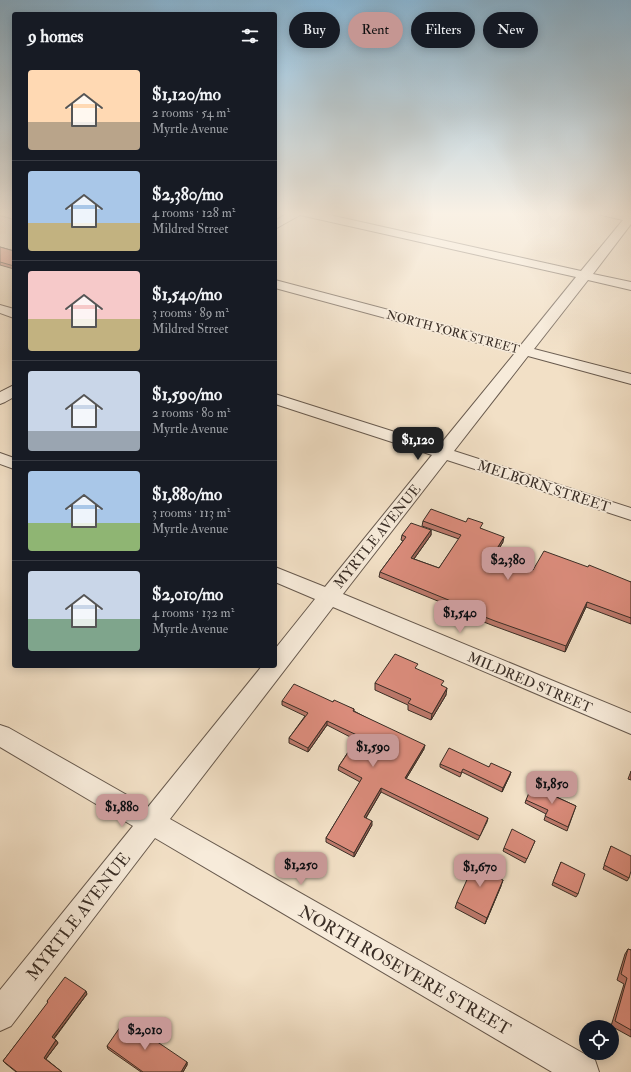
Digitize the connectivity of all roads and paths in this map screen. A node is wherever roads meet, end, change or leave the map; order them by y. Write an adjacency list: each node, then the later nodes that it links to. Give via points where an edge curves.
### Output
1 (522, 262): 3 (street)
2 (595, 262): 3 (street, MYRTLE AVENUE)
3 (584, 276): 5 (street); 8 (street, MYRTLE AVENUE)
4 (277, 285): 8 (street, NORTH YORK STREET)
5 (631, 286)
6 (0, 309): 7 (street)
7 (12, 313)
8 (524, 351): 9 (street, NORTH YORK STREET); 13 (street, MYRTLE AVENUE)
9 (631, 379)
10 (12, 391): 11 (street)
11 (0, 399)
12 (277, 400): 13 (street, MELBORN STREET)
13 (443, 454): 16 (street, MELBORN STREET); 18 (street, MYRTLE AVENUE)
14 (0, 458): 15 (street)
15 (12, 463)
16 (631, 514)
17 (277, 575): 18 (street, MILDRED STREET)
18 (328, 596): 19 (street, MYRTLE AVENUE); 21 (street, MILDRED STREET)
19 (277, 663)
20 (273, 668): 23 (street, MYRTLE AVENUE)
21 (631, 724)
22 (0, 735): 23 (street, NORTH ROSEVERE STREET)
23 (151, 822): 24 (street, MYRTLE AVENUE); 25 (street, NORTH ROSEVERE STREET)
24 (0, 1015)
25 (583, 1072)

